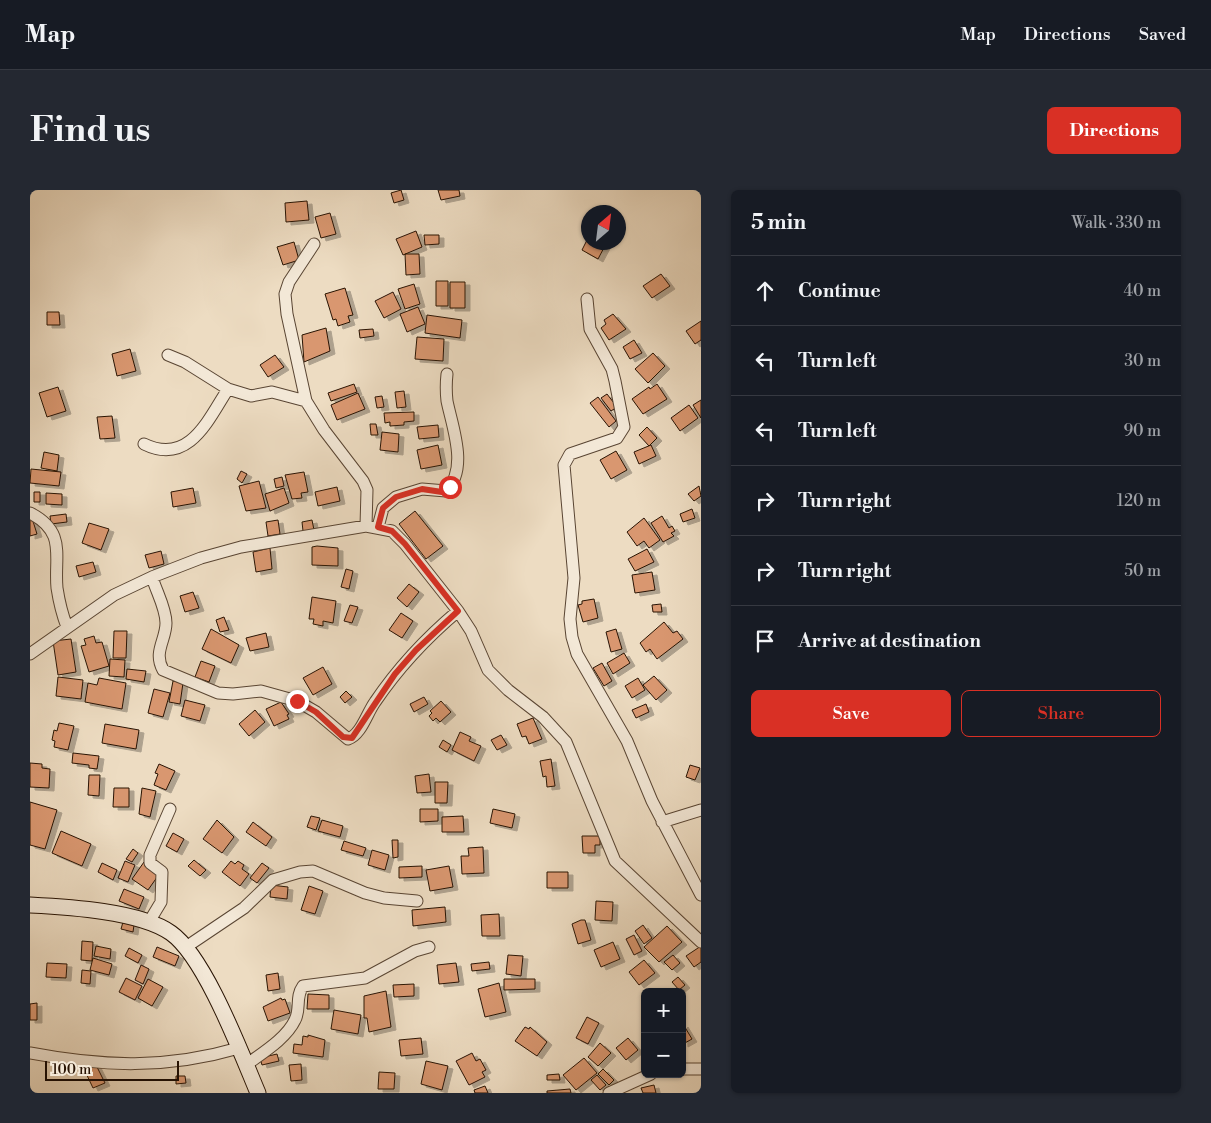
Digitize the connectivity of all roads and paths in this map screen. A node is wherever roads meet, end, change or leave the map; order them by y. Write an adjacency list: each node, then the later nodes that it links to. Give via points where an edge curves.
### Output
1 (314, 244): 6 (street, via 289,282 285,294)
2 (587, 298): 16 (street, via 590,329 612,369 624,427 618,438 570,454 564,466 574,578 570,619 572,637 577,654 627,741)
3 (168, 355): 5 (street)
4 (447, 374): 9 (street, via 447,402 458,450 452,483 446,491 422,489 396,497 383,508)
5 (228, 389): 6 (street, via 251,396 272,392); 7 (street, via 206,425 187,446 157,451)
6 (306, 401): 9 (street, via 363,481)
7 (144, 444)
8 (30, 514): 12 (street, via 46,524 54,535 58,554 57,588)
9 (372, 526): 10 (street, via 241,547); 11 (street, via 392,531)
10 (152, 577): 11 (street, via 166,625 159,649 163,670 218,693 261,691 297,701 316,712 348,739 357,732 375,702 416,650); 12 (street, via 114,595)
11 (458, 611): 21 (street, via 471,631 488,670 566,742 615,861)
12 (67, 626): 13 (street)
13 (30, 654)
14 (170, 809): 20 (street, via 150,855 150,863 162,872 162,894)
15 (701, 810): 16 (street)
16 (662, 822): 17 (street)
17 (701, 896)
18 (417, 901): 22 (street, via 384,898 313,871 300,872 273,880 244,908)
19 (30, 905): 20 (main road, via 109,912)
20 (149, 922): 22 (main road, via 171,933)
21 (701, 942)
22 (186, 947): 24 (main road, via 201,969)
23 (429, 947): 26 (street, via 415,951 365,978 303,986 298,996 296,1019 290,1029)
24 (239, 1048): 25 (street, via 203,1059 131,1065); 26 (main road)
25 (30, 1054)
26 (246, 1065): 30 (main road)
27 (686, 1069): 28 (street)
28 (701, 1069)
29 (642, 1078): 31 (street)
30 (258, 1093)
31 (609, 1093)

